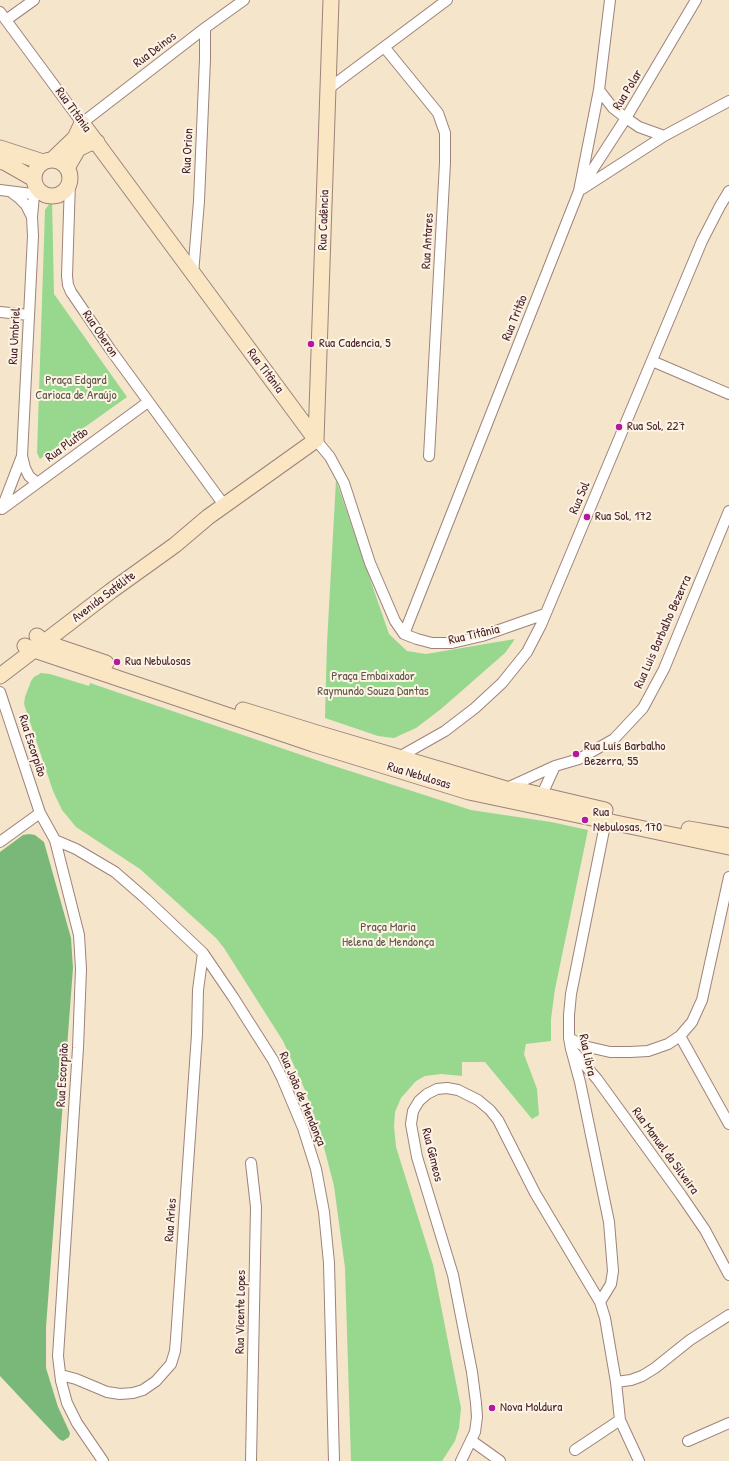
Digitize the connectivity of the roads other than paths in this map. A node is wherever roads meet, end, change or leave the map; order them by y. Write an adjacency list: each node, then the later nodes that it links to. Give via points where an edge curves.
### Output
1 (34, 0): 7 (street)
2 (244, 0): 8 (street, Rua Deinos)
3 (331, 0): 10 (street, Rua Cadência)
4 (447, 0): 9 (street)
5 (610, 0): 11 (street, Rua Tritão)
6 (696, 0): 13 (street, Rua Polar)
7 (3, 16): 14 (street, Rua Titânia)
8 (205, 28): 14 (street, Rua Deinos); 26 (street, Rua Orion, via 199,193)
9 (385, 48): 10 (street); 34 (street, Rua Antares, via 438,112 445,133)
10 (328, 89): 32 (street, Rua Cadência)
11 (599, 90): 13 (street, via 613,108); 23 (street, Rua Tritão)
12 (729, 100): 15 (street)
13 (626, 118): 15 (street, via 639,127); 23 (street, Rua Polar)
14 (82, 123): 16 (street, Rua Titânia); 19 (street, via 75,138)
15 (664, 136): 23 (street)
16 (97, 142): 20 (street, Rua Oberon, via 78,149); 26 (street, Rua Titânia)
17 (0, 148): 19 (street)
18 (0, 161): 21 (street)
19 (48, 161): 20 (street, via 63,164); 21 (street, via 36,169)
20 (69, 174): 21 (street, via 67,188 62,193 55,196); 31 (street, Rua Oberon, via 68,285)
21 (37, 188): 22 (street, Rua Umbriel); 25 (street, Rua Umbriel)
22 (5, 190): 25 (street, Rua Umbriel, via 26,205)
23 (579, 191): 40 (street, Rua Tritão)
24 (729, 191): 29 (street, Rua Sol, via 702,241)
25 (32, 218): 28 (street, Rua Umbriel)
26 (193, 274): 32 (street, Rua Titânia)
27 (0, 312): 28 (street)
28 (29, 315): 33 (street, Rua Umbriel)
29 (652, 361): 30 (street); 39 (street, Rua Sol)
30 (729, 394)
31 (148, 402): 35 (street, Rua Plutão); 36 (street, Rua Oberon)
32 (316, 440): 36 (street, Avenida Satélite); 40 (street, Rua Titânia, via 330,457 344,483 370,563 394,621)
33 (22, 456): 35 (street, Rua Umbriel, via 29,476); 37 (street, Rua Umbriel)
34 (430, 456)
35 (37, 483): 37 (street, Rua Plutão)
36 (224, 505): 41 (street, Avenida Satélite, via 174,545)
37 (1, 509)
38 (729, 511): 46 (street, Rua Luis Barbalho Bezerra, via 664,669 643,708 614,739 579,759)
39 (545, 614): 40 (street, Rua Titânia, via 482,636 452,643 432,643); 45 (street, Rua Sol, via 527,652 502,682 475,708)
40 (404, 634)
41 (35, 644): 42 (street, Avenida Satélite); 43 (street, Avenida Satélite); 45 (street, Rua Nebulosas, via 313,744)
42 (0, 665)
43 (0, 676)
44 (0, 692): 49 (street, Rua Escorpião)
45 (397, 763): 47 (street, Rua Nebulosas)
46 (556, 766): 47 (street, Rua Luis Barbalho Bezerra); 48 (street)
47 (505, 794): 48 (street, Rua Nebulosas)
48 (539, 801): 50 (street, Rua Nebulosas)
49 (40, 813): 52 (street, Rua Escorpião); 53 (street)
50 (606, 816): 51 (street, Rua Nebulosas); 54 (street, Rua Nebulosas); 58 (street, Rua Libra, via 571,994)
51 (729, 836)
52 (54, 840): 56 (street, Rua João de Mendonça, via 76,849 115,872); 65 (street, Rua Escorpião, via 79,935 81,969 59,1331 58,1356)
53 (0, 842)
54 (729, 847)
55 (729, 877): 57 (street, via 702,1000 692,1022)
56 (203, 953): 65 (street, Rua Aries, via 198,990 176,1339 171,1364 156,1381 133,1393 107,1392); 74 (street, Rua João de Mendonça, via 273,1060 303,1128 316,1169 324,1212 329,1263)
57 (680, 1036): 58 (street, via 655,1049 630,1052 610,1052 584,1046); 60 (street)
58 (569, 1038): 59 (street, Rua Libra)
59 (571, 1049): 62 (street, Rua Manuel da Silveira, via 597,1079 681,1194 705,1230); 63 (street, Rua Libra, via 609,1222 613,1271 610,1284)
60 (729, 1124)
61 (251, 1163): 73 (street, Rua Vicente Lopes, via 256,1206)
62 (729, 1274)
63 (600, 1302): 66 (street, Rua Gêmeos); 69 (street, Rua Gêmeos, via 535,1193 506,1134 490,1110 478,1100 447,1088 427,1094 413,1111 411,1124 417,1157 453,1275 472,1372 477,1417)
64 (729, 1316): 66 (street, via 690,1340 642,1376)
65 (61, 1375): 72 (street, Rua Escorpião, via 70,1410)
66 (616, 1382): 67 (street, Rua Gêmeos)
67 (620, 1420): 71 (street); 77 (street, Rua Gêmeos)
68 (729, 1423): 70 (street)
69 (472, 1441): 75 (street, Rua Gêmeos); 76 (street)
70 (688, 1441)
71 (575, 1450)
72 (103, 1461)
73 (251, 1461)
74 (334, 1461)
75 (461, 1461)
76 (500, 1461)
77 (639, 1461)

